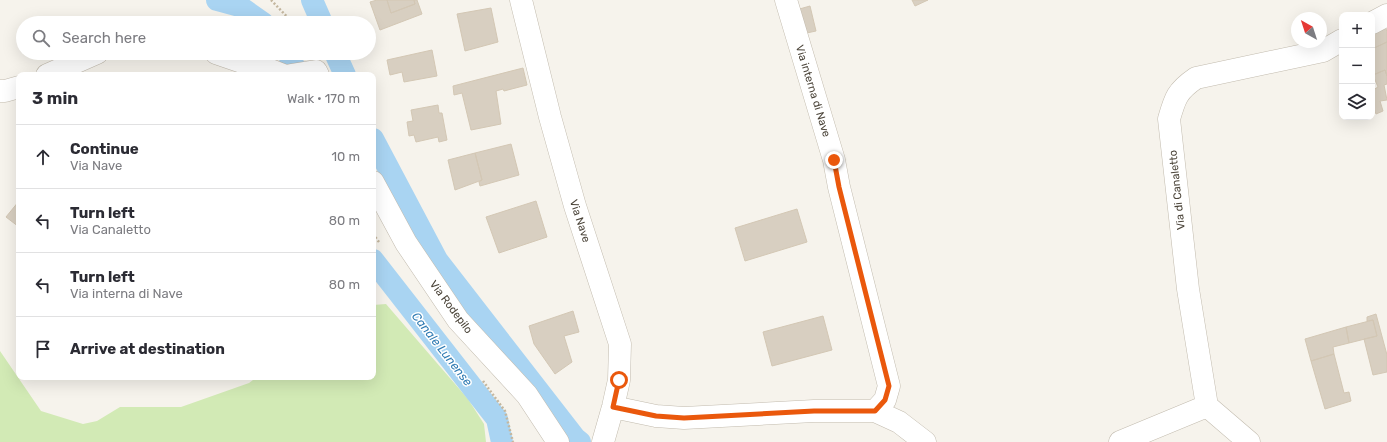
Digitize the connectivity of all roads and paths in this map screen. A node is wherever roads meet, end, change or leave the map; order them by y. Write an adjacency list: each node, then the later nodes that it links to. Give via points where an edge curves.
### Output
1 (271, 0): 5 (path)
2 (521, 0): 16 (street, Via Nave, via 575,206 620,344 619,380)
3 (786, 0): 17 (street, Via interna di Nave, via 834,160 889,386 885,400)
4 (1387, 15): 6 (street)
5 (286, 16)
6 (1375, 21)
7 (1339, 42): 15 (street, Via di Canaletto, via 1323,50 1196,78 1184,86 1175,98 1169,119 1188,289)
8 (81, 60): 10 (street)
9 (236, 60): 11 (street)
10 (54, 72)
11 (275, 72)
12 (16, 88): 13 (street)
13 (0, 91)
14 (376, 188): 19 (street, Via Rodepilo, via 406,243 458,320 527,395)
15 (1208, 406): 21 (street); 22 (street)
16 (613, 407): 17 (street, via 656,416 684,418 814,411); 18 (street, Via Nave)
17 (875, 411): 20 (street, via 899,422)
18 (603, 440)
19 (558, 442)
20 (925, 442)
21 (1120, 442)
22 (1249, 442)

